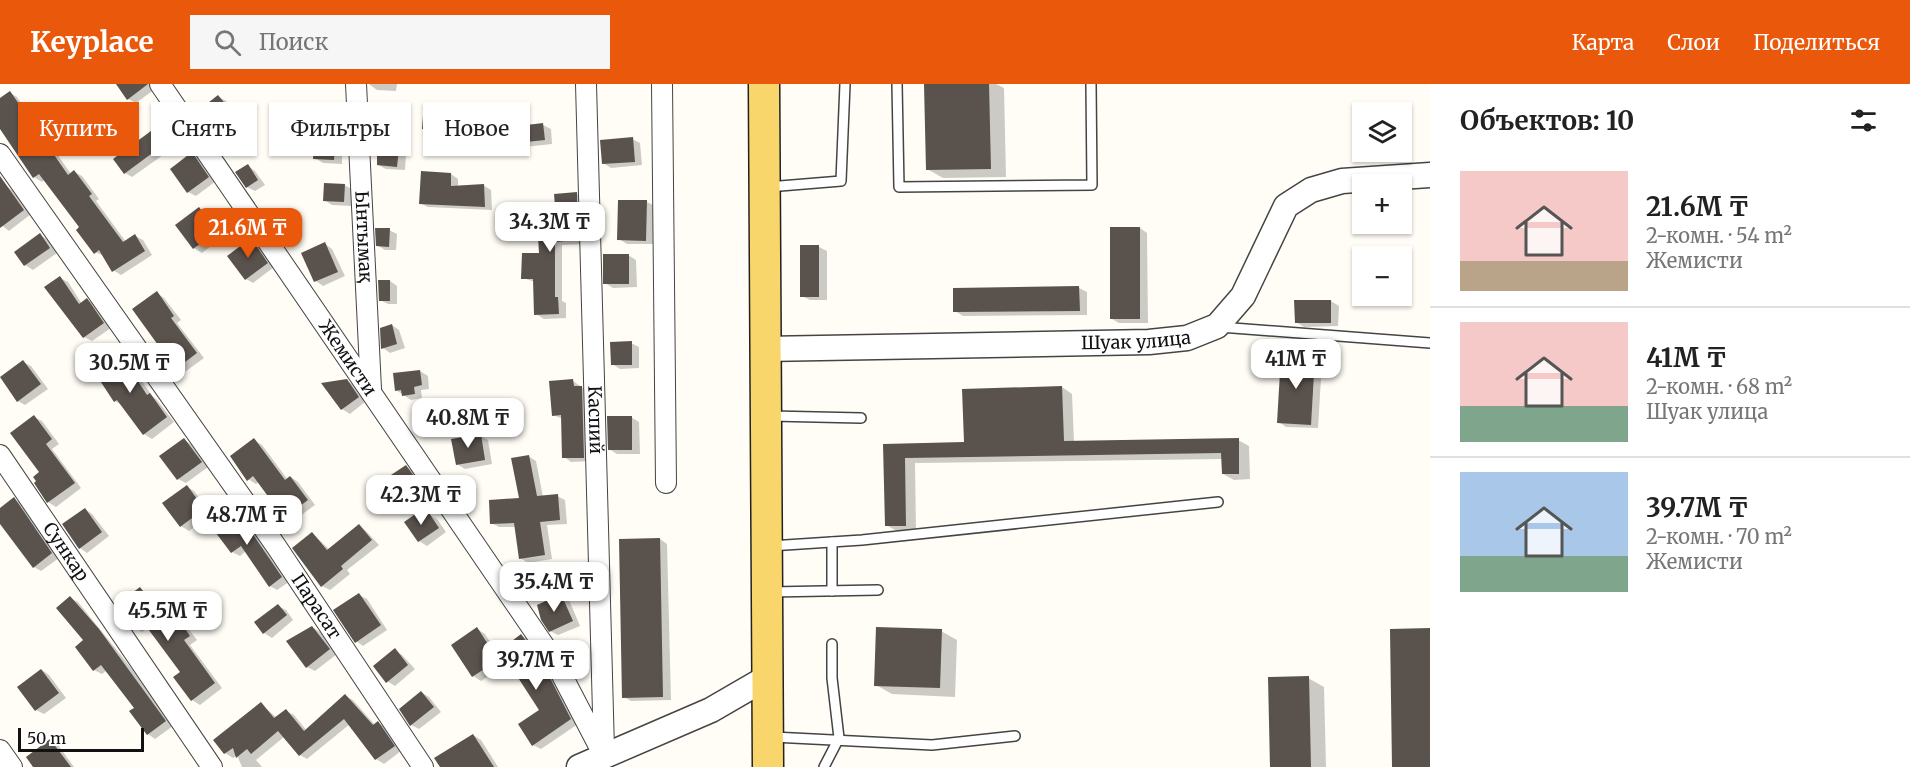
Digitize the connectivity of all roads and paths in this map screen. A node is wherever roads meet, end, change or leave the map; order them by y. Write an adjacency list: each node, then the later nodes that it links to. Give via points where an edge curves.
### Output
1 (160, 84): 15 (street, Жемисти)
2 (356, 84): 15 (street, Ынтымақ)
3 (586, 84): 32 (street, Каспий)
4 (662, 84): 19 (street)
5 (764, 84): 11 (main road)
6 (845, 84): 11 (lane, via 842,181)
7 (897, 84): 8 (lane, via 899,187 910,187 1092,185)
8 (1091, 84)
9 (0, 154): 35 (street, Парасат, via 276,546)
10 (1430, 175): 12 (street, Шуак улица, via 1342,181 1311,190 1286,206 1243,296)
11 (764, 188): 14 (main road)
12 (1217, 326): 13 (lane); 14 (street, Шуак улица, via 1187,338 1149,342)
13 (1430, 343)
14 (764, 349): 16 (main road)
15 (371, 389): 32 (street, Жемисти, via 554,660)
16 (765, 416): 17 (lane); 22 (main road)
17 (861, 418)
18 (0, 455): 34 (street, Сункар)
19 (666, 483)
20 (1218, 502): 21 (lane)
21 (832, 542): 22 (lane); 24 (lane)
22 (767, 546): 25 (main road)
23 (878, 590): 24 (lane)
24 (832, 591): 25 (lane)
25 (767, 592): 27 (main road)
26 (832, 644): 30 (lane)
27 (768, 677): 29 (main road); 32 (street, via 711,710)
28 (1015, 736): 30 (lane, via 932,746)
29 (768, 737): 30 (lane); 37 (main road)
30 (839, 738): 38 (lane)
31 (0, 750): 33 (street)
32 (604, 756): 36 (street)
33 (12, 767)
34 (212, 767)
35 (423, 767)
36 (579, 767)
37 (768, 767)
38 (824, 767)

